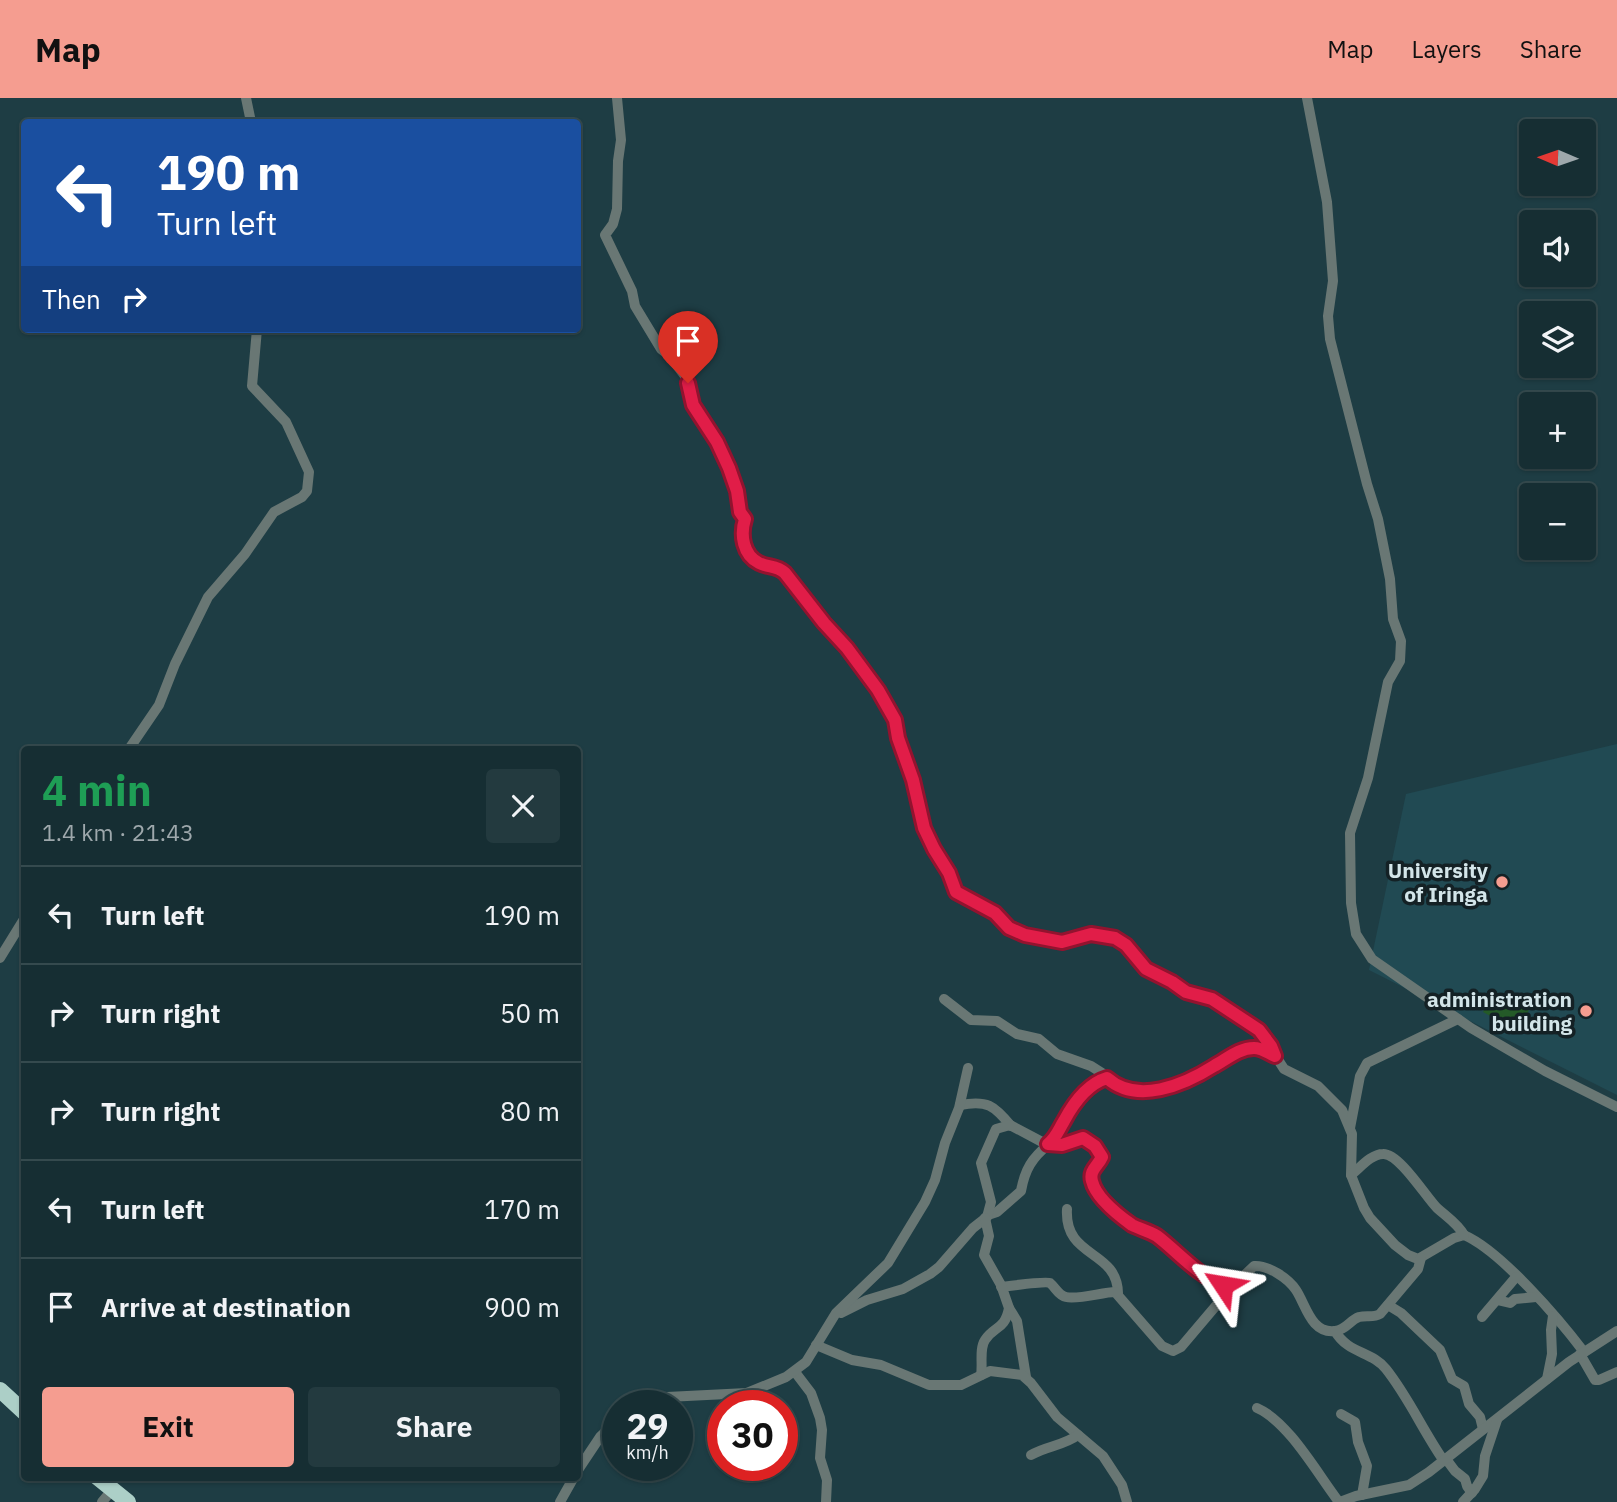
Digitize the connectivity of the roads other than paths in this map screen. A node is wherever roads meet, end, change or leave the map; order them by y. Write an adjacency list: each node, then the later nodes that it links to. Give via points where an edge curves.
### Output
1 (246, 98): 4 (street)
2 (617, 98): 11 (street, via 621,140 617,209 605,235 635,306 661,349 683,372 693,405 717,442 745,519 742,531 747,552 760,564 785,573 847,648 897,725 924,828 955,890 1020,933 1057,941 1091,934 1115,938 1146,969 1186,992 1212,999 1259,1030)
3 (1307, 98): 10 (street, via 1326,202 1333,281 1330,339 1378,519 1401,641 1400,661 1388,682 1368,778 1350,833 1353,919 1356,934 1372,959)
4 (250, 119)
5 (257, 333): 6 (street, via 253,387 286,422 309,471 308,486 302,497 274,512 208,597 159,705)
6 (131, 746)
7 (21, 924): 8 (street)
8 (0, 958)
9 (944, 999): 13 (street, via 971,1020 1001,1022)
10 (1458, 1019): 15 (street); 17 (street, via 1367,1063)
11 (1275, 1056): 13 (street, via 1258,1048 1242,1051 1206,1071 1143,1093 1119,1088); 17 (street, via 1291,1074 1322,1089 1342,1110)
12 (968, 1068): 14 (street)
13 (1107, 1078): 18 (street, via 1088,1089)
14 (960, 1105): 16 (street, via 989,1105); 34 (street, via 933,1185 894,1254)
15 (1617, 1107)
16 (1011, 1126): 18 (street); 21 (street, via 1001,1126 993,1133 981,1163 991,1202)
17 (1350, 1128): 19 (street)
18 (1049, 1144): 21 (street, via 1028,1166 1021,1191); 26 (street, via 1083,1138 1095,1146 1102,1157 1092,1170 1092,1181 1109,1206 1158,1237 1208,1278)
19 (1351, 1175): 22 (street, via 1380,1154 1389,1155); 23 (street, via 1370,1218 1408,1255)
20 (1067, 1209): 27 (street, via 1073,1239 1110,1267)
21 (987, 1216): 25 (street, via 989,1236 984,1255); 34 (street, via 930,1274)
22 (1464, 1235): 23 (street); 24 (street)
23 (1421, 1258): 30 (street, via 1418,1269)
24 (1516, 1277): 28 (street); 29 (street)
25 (1001, 1287): 27 (street, via 1044,1281 1067,1297); 31 (street)
26 (1231, 1288): 27 (street, via 1181,1347 1170,1352); 36 (street, via 1250,1268 1265,1267 1292,1286 1315,1323)
27 (1118, 1293)
28 (1537, 1298): 29 (street, via 1510,1303); 32 (street); 33 (street)
29 (1497, 1300): 35 (street)
30 (1388, 1306): 36 (street, via 1378,1316 1359,1317); 51 (street, via 1440,1350 1452,1379 1464,1386)
31 (1009, 1308): 42 (street, via 1002,1325 982,1345); 43 (street, via 1017,1321)
32 (1527, 1311)
33 (1553, 1316): 39 (street); 44 (street)
34 (833, 1317): 38 (street)
35 (1482, 1317)
36 (1335, 1331): 55 (street, via 1346,1346 1386,1370)
37 (1617, 1331): 39 (street)
38 (816, 1345): 40 (street); 42 (street, via 929,1385 961,1385)
39 (1582, 1353): 41 (street, via 1595,1380); 44 (street)
40 (795, 1372): 45 (street, via 747,1393); 63 (street, via 811,1393 820,1418)
41 (1617, 1372)
42 (981, 1375): 43 (street, via 1001,1371)
43 (1026, 1377): 53 (street)
44 (1547, 1379): 50 (street)
45 (693, 1396)
46 (3, 1399): 48 (highway)
47 (1257, 1408): 65 (street, via 1279,1424)
48 (21, 1410)
49 (1341, 1413): 59 (street, via 1357,1426 1367,1466)
50 (1497, 1420): 51 (street); 58 (street, via 1483,1476)
51 (1483, 1429): 55 (street)
52 (602, 1435): 56 (street)
53 (1077, 1435): 54 (street); 64 (street, via 1107,1461)
54 (1031, 1455)
55 (1445, 1460): 58 (street); 59 (street, via 1409,1485)
56 (581, 1466)
57 (572, 1481): 62 (street)
58 (1472, 1493): 66 (street)
59 (1362, 1495): 65 (street)
60 (106, 1496): 61 (highway)
61 (128, 1502)
62 (560, 1502)
63 (826, 1502)
64 (1128, 1502)
65 (1340, 1502)
66 (1463, 1502)

